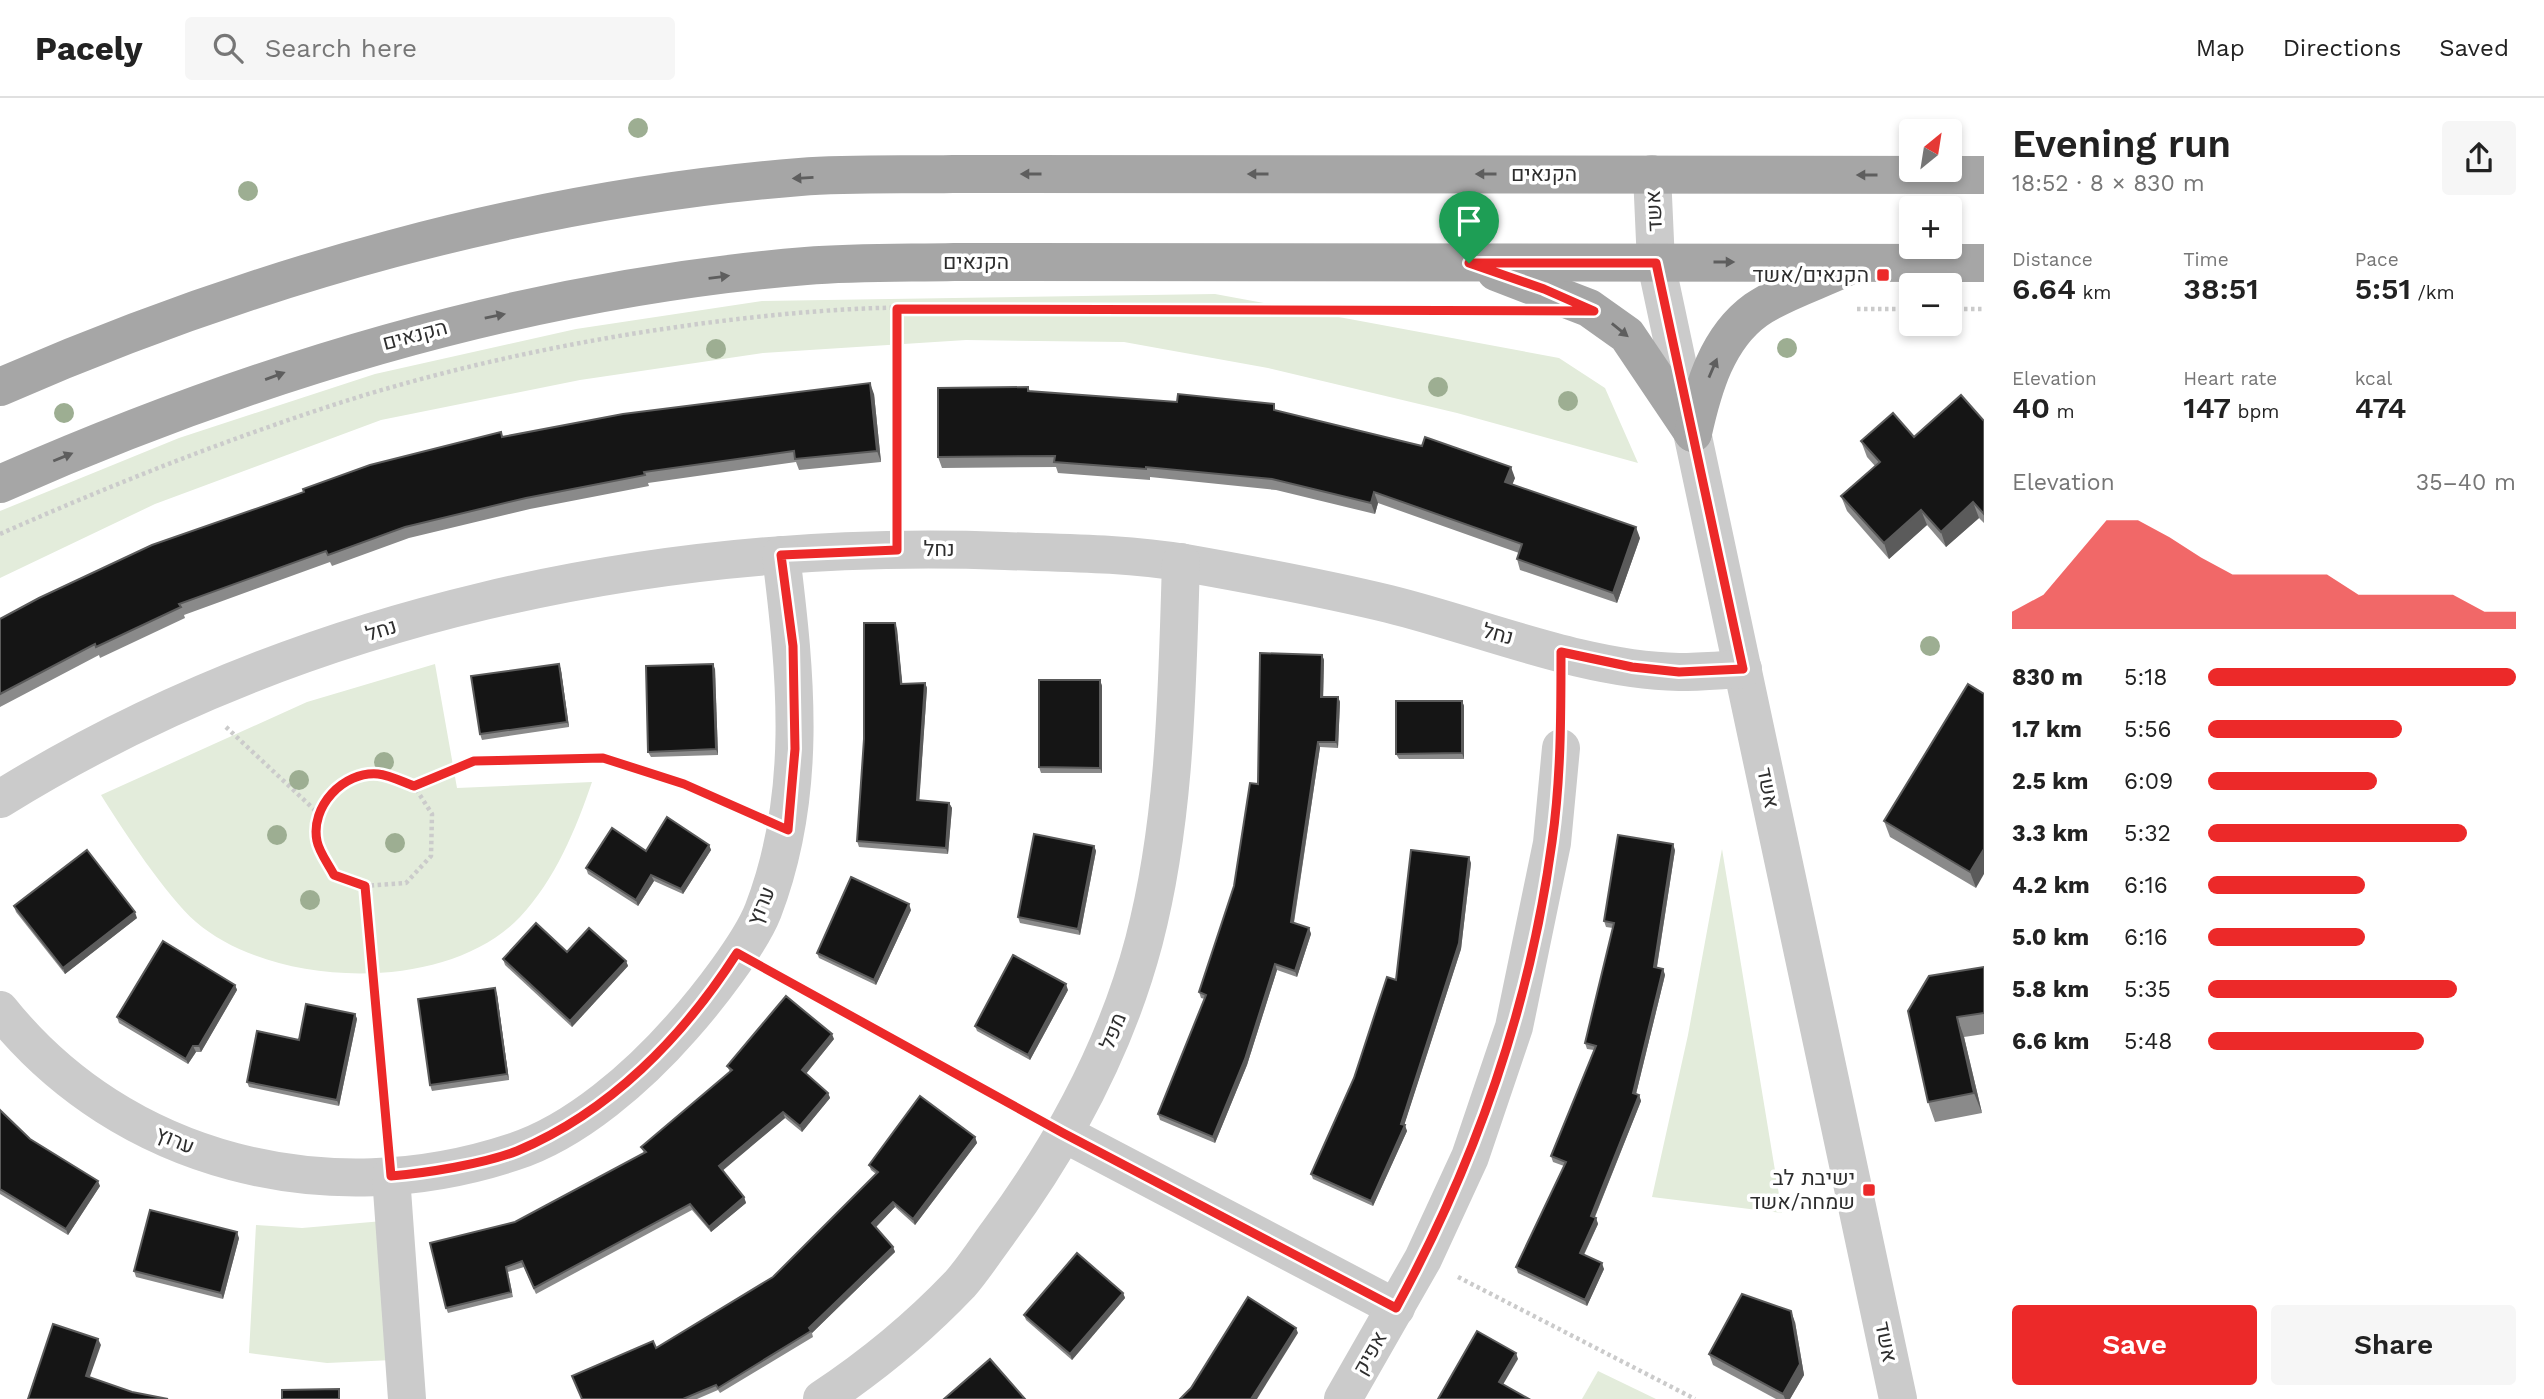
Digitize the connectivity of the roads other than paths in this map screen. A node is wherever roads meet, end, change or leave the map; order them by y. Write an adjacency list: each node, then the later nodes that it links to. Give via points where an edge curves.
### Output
1 (1652, 174): 2 (main road, הקנאים, one-way to 1); 4 (street, אשד); 7 (main road, הקנאים, one-way to 7, via 953,174 800,177 670,193 406,245 277,281)
2 (1984, 176)
3 (1469, 263): 4 (main road, הקנאים); 8 (main road, one-way to 8, via 1589,308 1627,335); 9 (main road, הקנאים, one-way to 3, via 306,365 428,331 684,281 807,266 954,262)
4 (1656, 263): 5 (main road, הקנאים, one-way to 5); 8 (street, אשד)
5 (1856, 263): 6 (main road, הקנאים); 8 (main road, one-way to 5, via 1702,391 1718,354 1737,328 1757,309)
6 (1984, 263)
7 (0, 387)
8 (1693, 433): 12 (street, אשד)
9 (0, 484)
10 (781, 555): 11 (street, נחל, via 897,550 1080,554); 14 (street, נחל, via 635,572 497,596 351,639 136,724); 17 (street, ערוץ, via 793,646 795,749 788,830 762,914 709,997 652,1062 574,1122 515,1152 420,1174)
11 (1181, 562): 12 (street, נחל, via 1387,603 1632,667 1679,672); 16 (street, מפל, via 1176,718 1163,835 1144,940 1115,1030)
12 (1743, 669): 22 (street, אשד)
13 (1561, 748): 18 (street, אפיק, via 1552,843 1514,1027 1470,1157)
14 (0, 799)
15 (0, 1010): 17 (street, ערוץ, via 21,1036 95,1099 163,1138 238,1164 337,1180)
16 (1063, 1133): 18 (street); 20 (street, מפל, via 1024,1198 961,1283 869,1368)
17 (391, 1176): 19 (street)
18 (1396, 1308): 21 (street, אפיק)
19 (407, 1399)
20 (822, 1399)
21 (1343, 1399)
22 (1898, 1399)

